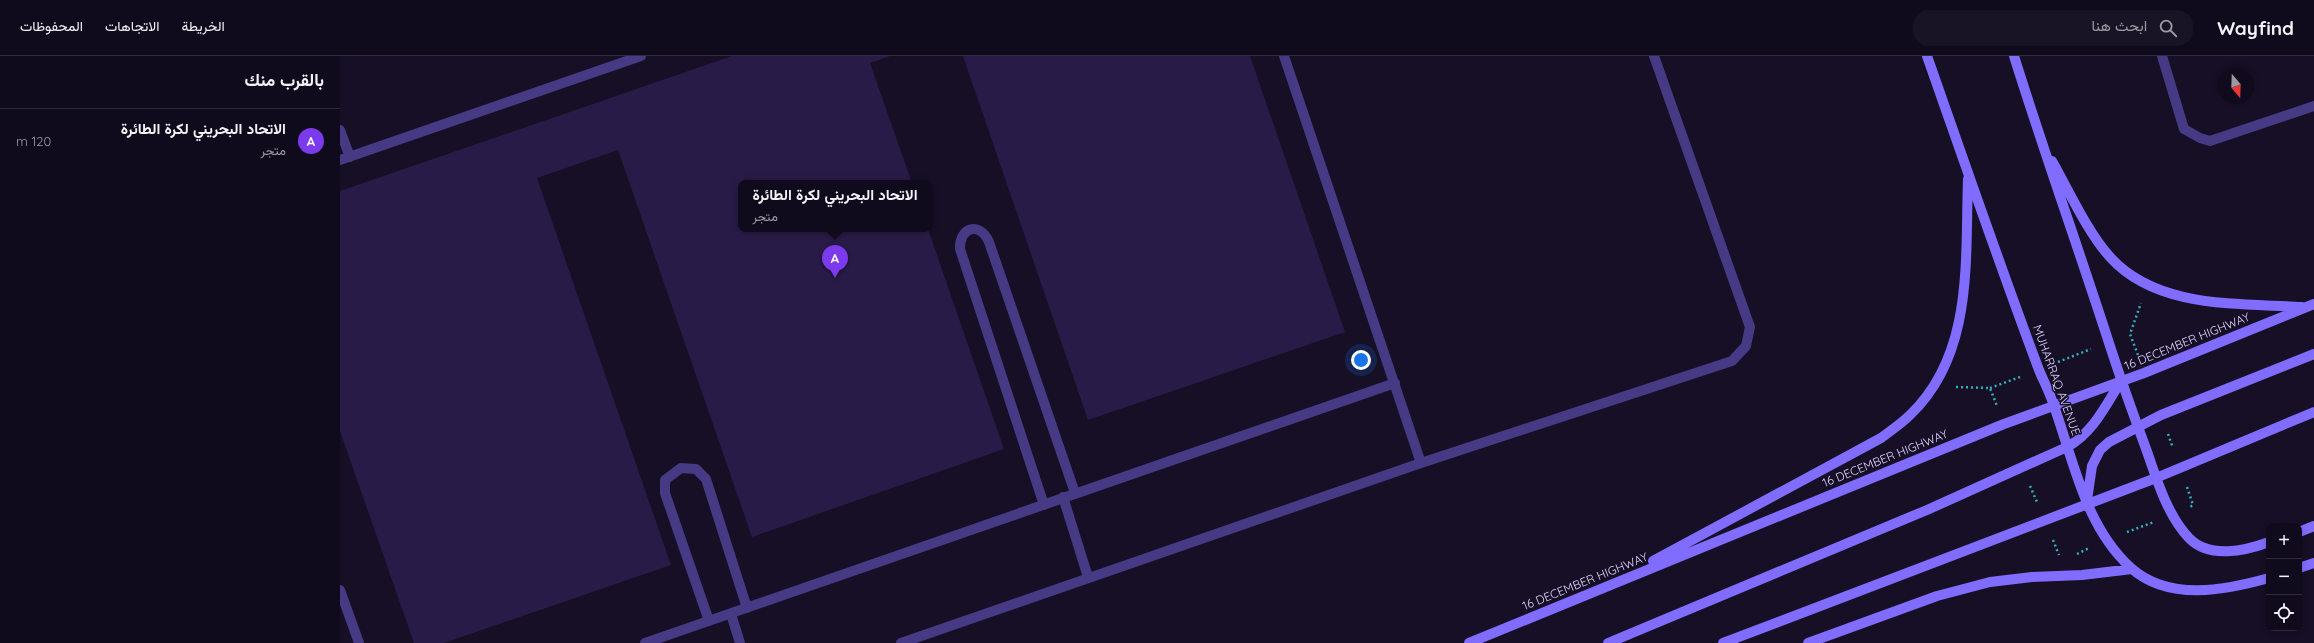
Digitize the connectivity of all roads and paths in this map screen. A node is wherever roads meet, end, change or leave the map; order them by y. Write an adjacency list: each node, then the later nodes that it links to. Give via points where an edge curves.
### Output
1 (641, 56): 10 (lane)
2 (1284, 56): 19 (lane)
3 (1654, 56): 25 (lane, via 1750,327 1746,346 1732,361)
4 (1927, 56): 11 (main road, MUHARRAQ AVENUE)
5 (2014, 56): 9 (main road)
6 (2162, 56): 7 (lane, via 2184,129 2200,138 2210,141)
7 (2314, 106)
8 (340, 130): 10 (lane)
9 (2041, 143): 13 (main road, via 2096,238 2110,257 2147,285 2193,298); 15 (main road)
10 (345, 159)
11 (1968, 174): 17 (main road, MUHARRAQ AVENUE); 39 (main road, via 1964,296 1959,329 1949,359 1934,386 1910,415 1881,438)
12 (2314, 304): 13 (main road, 16 DECEMBER HIGHWAY)
13 (2304, 308): 18 (main road, 16 DECEMBER HIGHWAY)
14 (2130, 334): 15 (path)
15 (2109, 342): 17 (path); 18 (main road)
16 (2314, 354): 23 (main road)
17 (2039, 370): 20 (path); 21 (main road, MUHARRAQ AVENUE)
18 (2121, 381): 21 (main road, 16 DECEMBER HIGHWAY); 23 (main road); 24 (main road, via 2087,433)
19 (1395, 383): 25 (lane); 27 (lane)
20 (1990, 388)
21 (2054, 405): 24 (main road, MUHARRAQ AVENUE); 39 (main road, 16 DECEMBER HIGHWAY)
22 (2314, 412): 26 (main road)
23 (2137, 426): 26 (main road); 29 (main road, via 2100,450 2090,475)
24 (2068, 447): 29 (main road, MUHARRAQ AVENUE); 49 (main road, via 1927,510)
25 (1421, 463): 37 (lane)
26 (2156, 478): 29 (main road); 33 (main road, via 2181,527 2189,538 2202,546 2218,551 2239,550)
27 (1075, 493): 28 (lane); 30 (lane, via 986,234 970,229 963,233 960,249)
28 (1063, 497): 30 (lane); 37 (lane)
29 (2086, 504): 36 (main road, MUHARRAQ AVENUE, via 2107,540); 50 (main road)
30 (1044, 505): 41 (lane)
31 (2314, 526): 32 (main road)
32 (2302, 531)
33 (2266, 543)
34 (2314, 563): 35 (main road)
35 (2302, 567)
36 (2132, 569): 38 (main road, MUHARRAQ AVENUE, via 2169,587 2189,590 2211,591); 51 (main road, via 2082,575 2032,576 1990,582 1936,596)
37 (1088, 577): 47 (lane)
38 (2266, 579)
39 (1607, 586): 48 (main road, 16 DECEMBER HIGHWAY)
40 (340, 590): 44 (lane)
41 (747, 608): 42 (lane); 43 (lane, via 706,479 696,469 681,468 665,480 665,493)
42 (730, 614): 43 (lane); 46 (lane)
43 (709, 621): 45 (lane)
44 (359, 643)
45 (645, 643)
46 (740, 643)
47 (901, 643)
48 (1469, 643)
49 (1608, 643)
50 (1724, 643)
51 (1808, 643)

